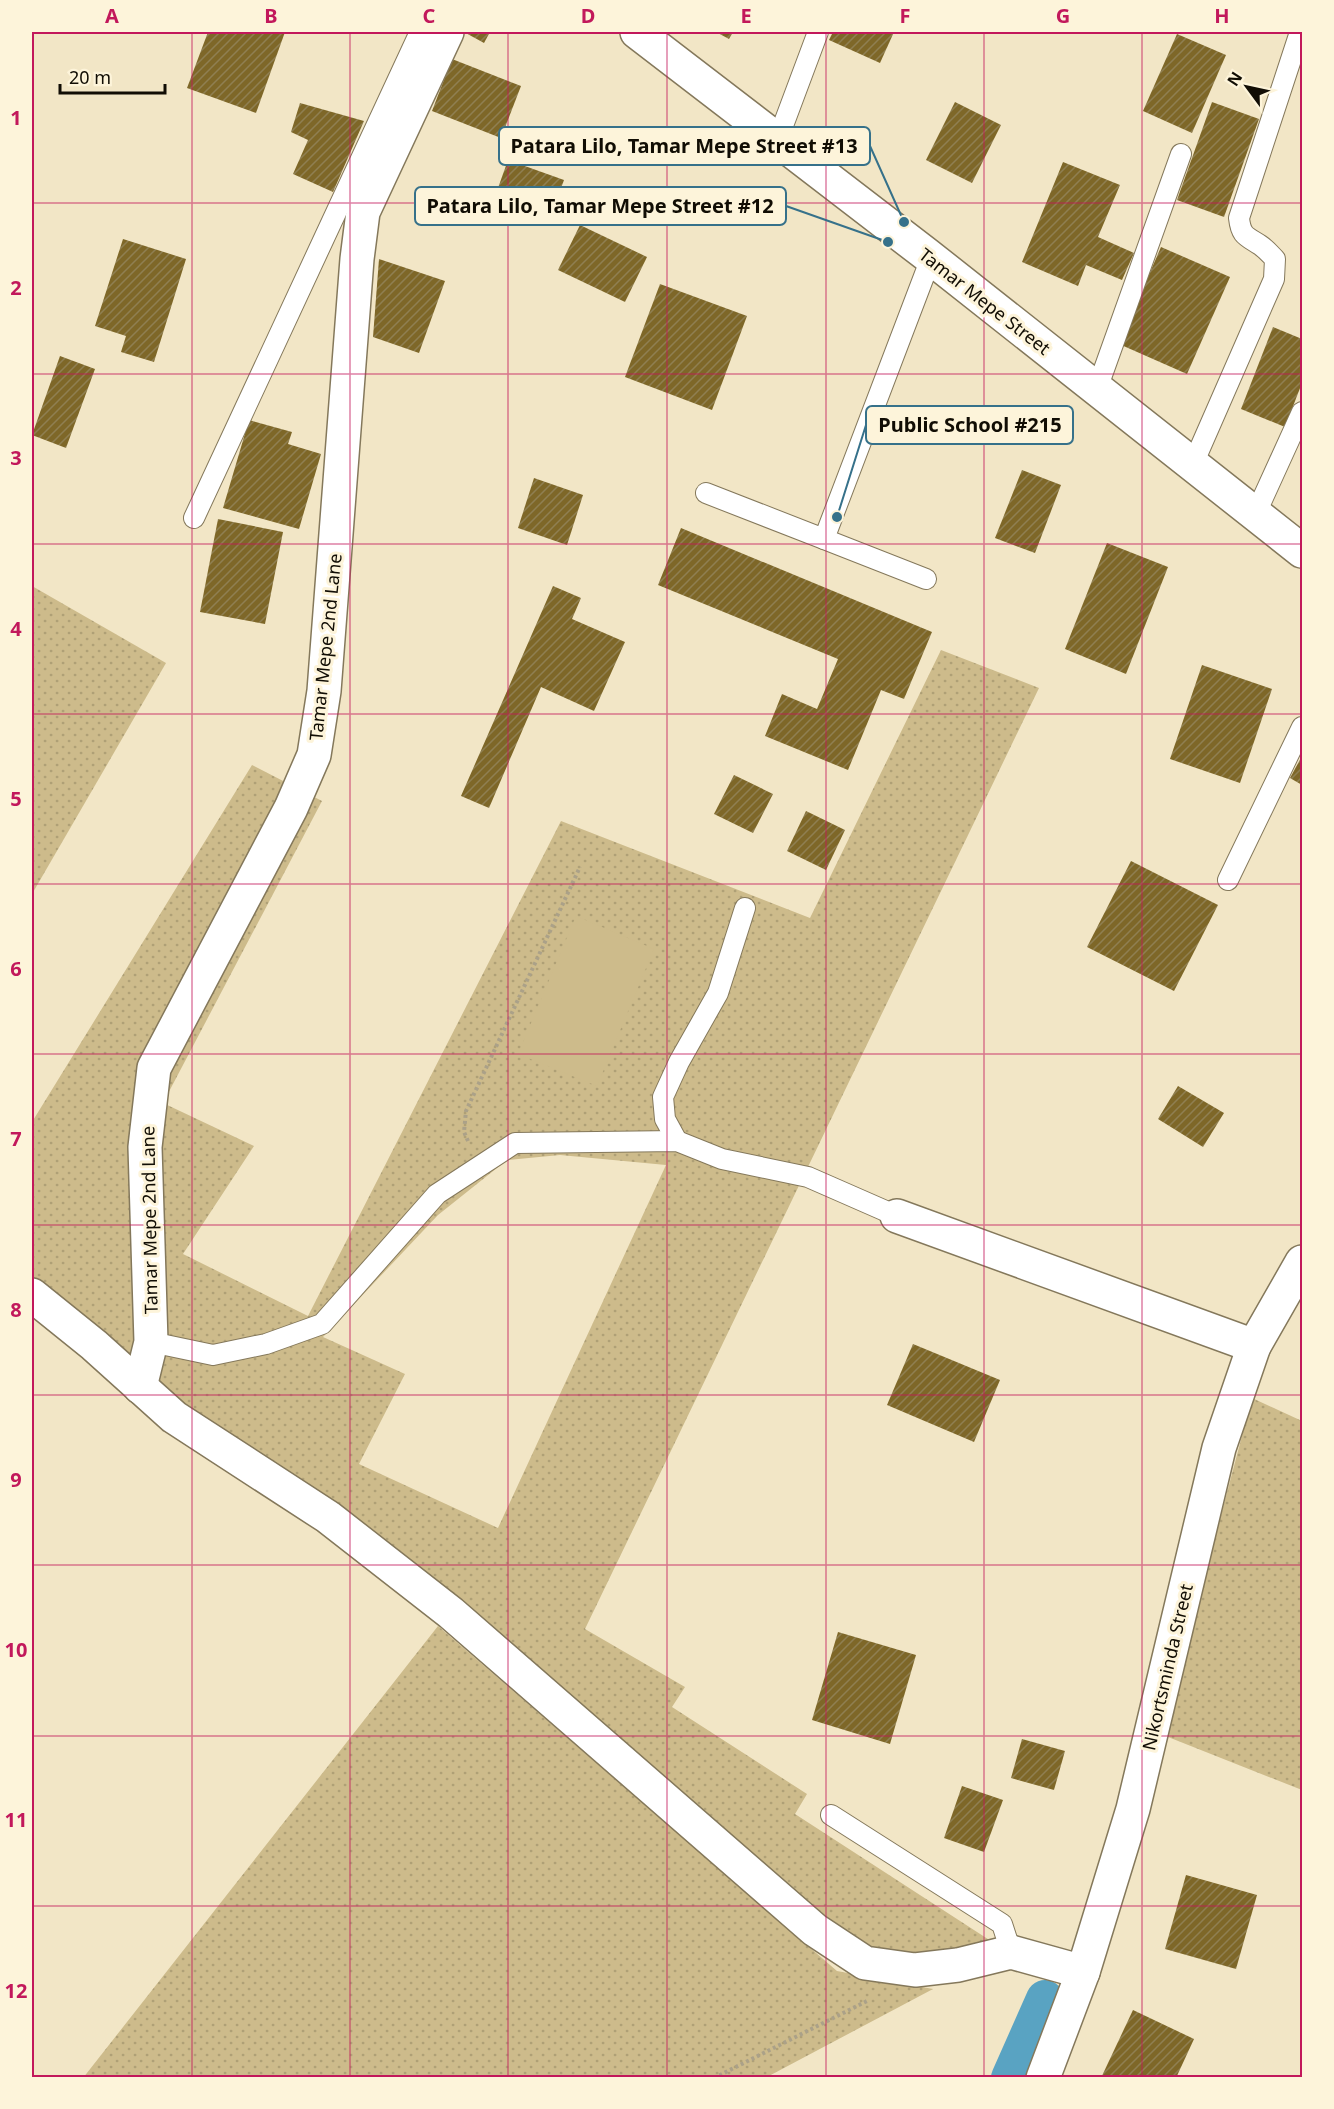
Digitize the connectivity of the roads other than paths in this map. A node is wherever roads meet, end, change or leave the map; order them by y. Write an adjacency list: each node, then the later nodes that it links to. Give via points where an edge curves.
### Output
1 (420, 32): 14 (lane)
2 (447, 32): 25 (street, Tamar Mepe 2nd Lane, via 363,212 324,691 314,755 291,808 154,1068 145,1147)
3 (637, 32): 6 (street, Tamar Mepe Street)
4 (818, 32): 6 (lane)
5 (1300, 32): 11 (lane, via 1239,218 1240,229 1248,239 1275,259 1274,279)
6 (778, 139): 8 (street, Tamar Mepe Street)
7 (1181, 154): 9 (lane)
8 (931, 258): 9 (street, Tamar Mepe Street); 15 (lane)
9 (1097, 389): 11 (street, Tamar Mepe Street)
10 (1302, 412): 13 (lane)
11 (1193, 464): 13 (street, Tamar Mepe Street)
12 (706, 493): 15 (lane)
13 (1256, 513): 16 (street, Tamar Mepe Street)
14 (194, 518)
15 (824, 539): 17 (lane)
16 (1302, 551)
17 (926, 579)
18 (1302, 727): 19 (lane)
19 (1228, 880)
20 (745, 908): 21 (lane, via 718,993 663,1097 664,1119)
21 (676, 1141): 22 (lane, via 722,1159 808,1177); 25 (lane, via 515,1143 437,1194 322,1324 266,1344 213,1354)
22 (897, 1216): 26 (street)
23 (1302, 1262): 26 (street, Nikortsminda Street)
24 (32, 1295): 27 (street)
25 (151, 1342): 27 (street, Tamar Mepe 2nd Lane)
26 (1254, 1346): 30 (street, Nikortsminda Street, via 1219,1448 1133,1809)
27 (140, 1387): 29 (street, via 174,1417 328,1517 451,1613 806,1922 865,1962 915,1970 958,1965)
28 (831, 1815): 29 (lane, via 1002,1924)
29 (1011, 1952): 30 (street)
30 (1083, 1972): 31 (street, Nikortsminda Street)
31 (1043, 2078)

